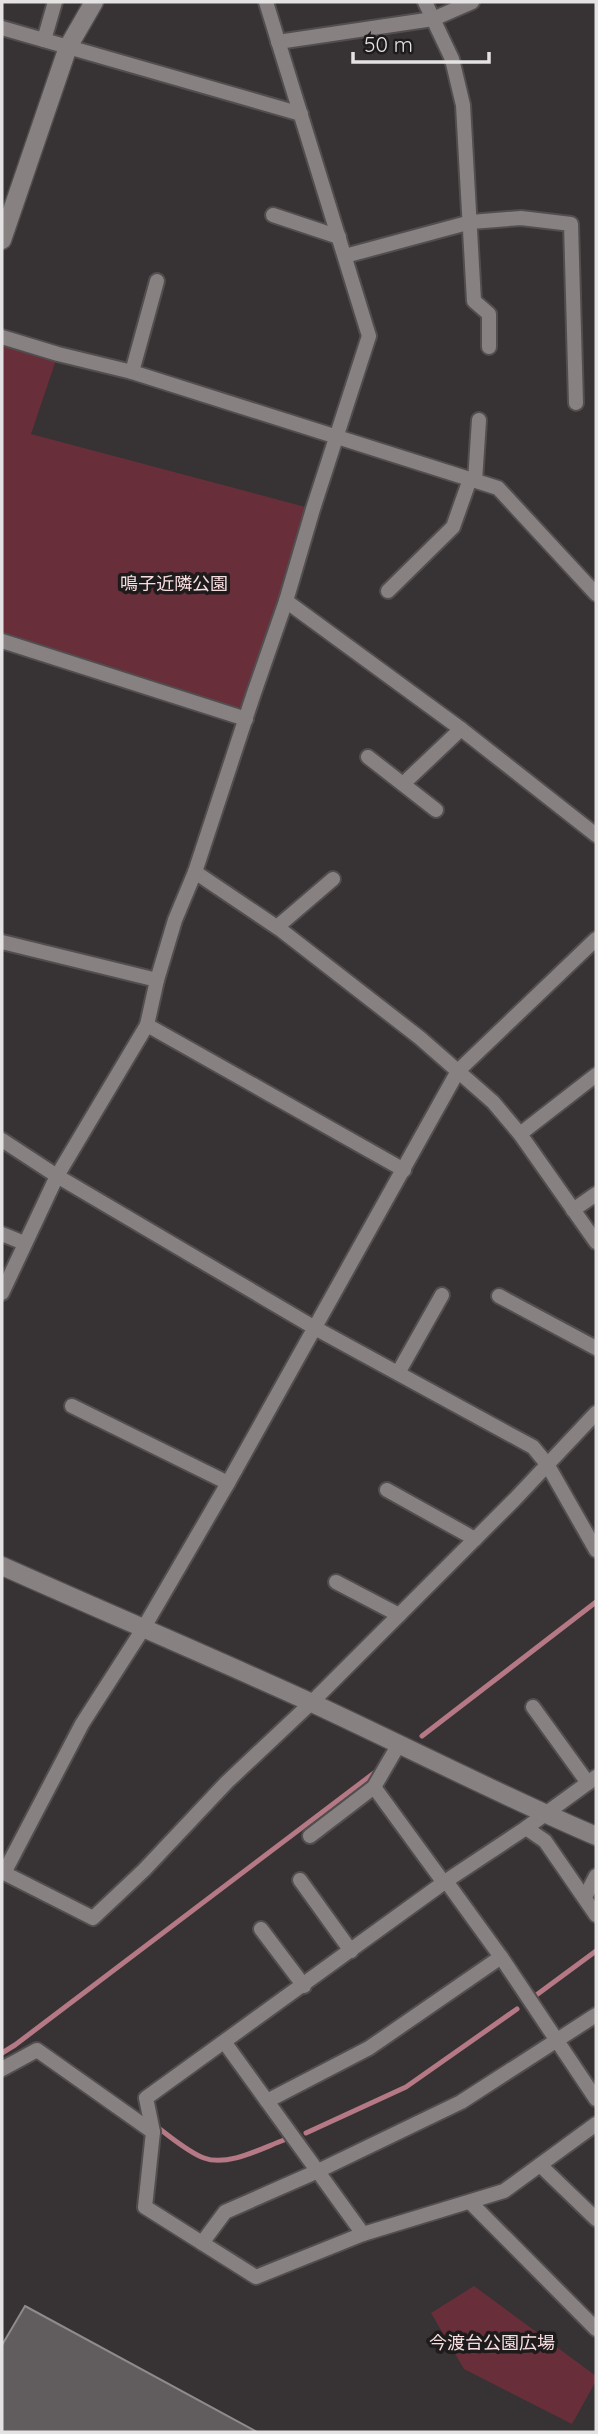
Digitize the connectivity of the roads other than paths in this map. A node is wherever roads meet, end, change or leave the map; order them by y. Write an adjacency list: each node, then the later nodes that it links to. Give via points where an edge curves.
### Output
1 (55, 2): 8 (street)
2 (94, 2): 10 (street)
3 (266, 2): 9 (street)
4 (425, 2): 6 (street)
5 (472, 2): 6 (street)
6 (433, 19): 9 (street); 13 (street, via 452,59 463,105)
7 (2, 28): 8 (street)
8 (44, 40): 10 (street)
9 (278, 42): 11 (street)
10 (68, 47): 11 (street); 15 (street)
11 (301, 114): 14 (street)
12 (272, 215): 14 (street)
13 (471, 222): 16 (street); 19 (street, via 474,301 489,314); 21 (street, via 521,218 572,224)
14 (339, 237): 16 (street)
15 (2, 240)
16 (345, 256): 23 (street, via 369,336)
17 (157, 281): 20 (street)
18 (2, 337): 20 (street)
19 (489, 347)
20 (132, 372): 23 (street)
21 (576, 403)
22 (479, 420): 24 (street)
23 (337, 436): 24 (street); 27 (street)
24 (473, 480): 25 (street, via 453,527); 26 (street, via 498,488)
25 (388, 590)
26 (596, 594)
27 (286, 601): 29 (street); 30 (street)
28 (2, 641): 29 (street)
29 (246, 719): 35 (street)
30 (461, 729): 32 (street); 34 (street)
31 (368, 757): 32 (street)
32 (403, 784): 33 (street)
33 (436, 810)
34 (596, 835)
35 (195, 872): 37 (street); 40 (street)
36 (333, 879): 37 (street)
37 (276, 927): 42 (street)
38 (596, 939): 42 (street)
39 (2, 942): 40 (street)
40 (157, 980): 41 (street)
41 (147, 1025): 46 (street); 47 (street)
42 (458, 1071): 44 (street); 46 (street)
43 (596, 1075): 44 (street)
44 (520, 1134): 49 (street)
45 (2, 1140): 47 (street)
46 (404, 1170): 56 (street)
47 (57, 1176): 52 (street); 56 (street)
48 (596, 1194): 49 (street)
49 (573, 1210): 51 (street)
50 (2, 1234): 52 (street)
51 (596, 1242)
52 (24, 1243): 53 (street)
53 (2, 1293)
54 (442, 1295): 58 (street)
55 (499, 1296): 57 (street)
56 (315, 1328): 58 (street); 62 (street)
57 (596, 1348)
58 (398, 1373): 61 (street, via 533,1447)
59 (72, 1406): 62 (street)
60 (596, 1413): 61 (street)
61 (547, 1464): 64 (street); 65 (street)
62 (228, 1483): 69 (street)
63 (387, 1490): 64 (street)
64 (475, 1539): 68 (street)
65 (596, 1550)
66 (2, 1566): 69 (street)
67 (336, 1582): 68 (street)
68 (399, 1615): 70 (street)
69 (143, 1629): 70 (street); 79 (street, via 82,1724)
70 (312, 1703): 72 (street); 79 (street, via 93,1919)
71 (533, 1707): 73 (street)
72 (399, 1744): 74 (street); 75 (street)
73 (592, 1780): 75 (street)
74 (374, 1787): 77 (street); 82 (street)
75 (545, 1814): 76 (street); 78 (street)
76 (526, 1828): 82 (street); 83 (street, via 545,1841)
77 (310, 1836)
78 (596, 1836)
79 (3, 1872)
80 (596, 1876): 83 (street)
81 (300, 1880): 86 (street)
82 (445, 1882): 86 (street); 87 (street)
83 (585, 1897): 84 (street)
84 (596, 1915)
85 (261, 1929): 88 (street)
86 (351, 1951): 88 (street)
87 (501, 1957): 90 (street); 94 (street, via 369,2048)
88 (304, 1986): 91 (street)
89 (596, 2015): 90 (street)
90 (558, 2041): 93 (street); 98 (street, via 461,2102)
91 (225, 2043): 94 (street); 96 (street, via 146,2098)
92 (2, 2069): 96 (street, via 37,2050)
93 (596, 2099)
94 (267, 2101): 98 (street)
95 (596, 2124): 97 (street)
96 (153, 2132): 102 (street, via 145,2207)
97 (540, 2165): 99 (street, via 504,2190); 100 (street)
98 (318, 2171): 101 (street); 102 (street, via 225,2212)
99 (470, 2202): 101 (street); 103 (street)
100 (596, 2219)
101 (363, 2234): 102 (street, via 256,2277)
102 (202, 2243)
103 (596, 2329)

